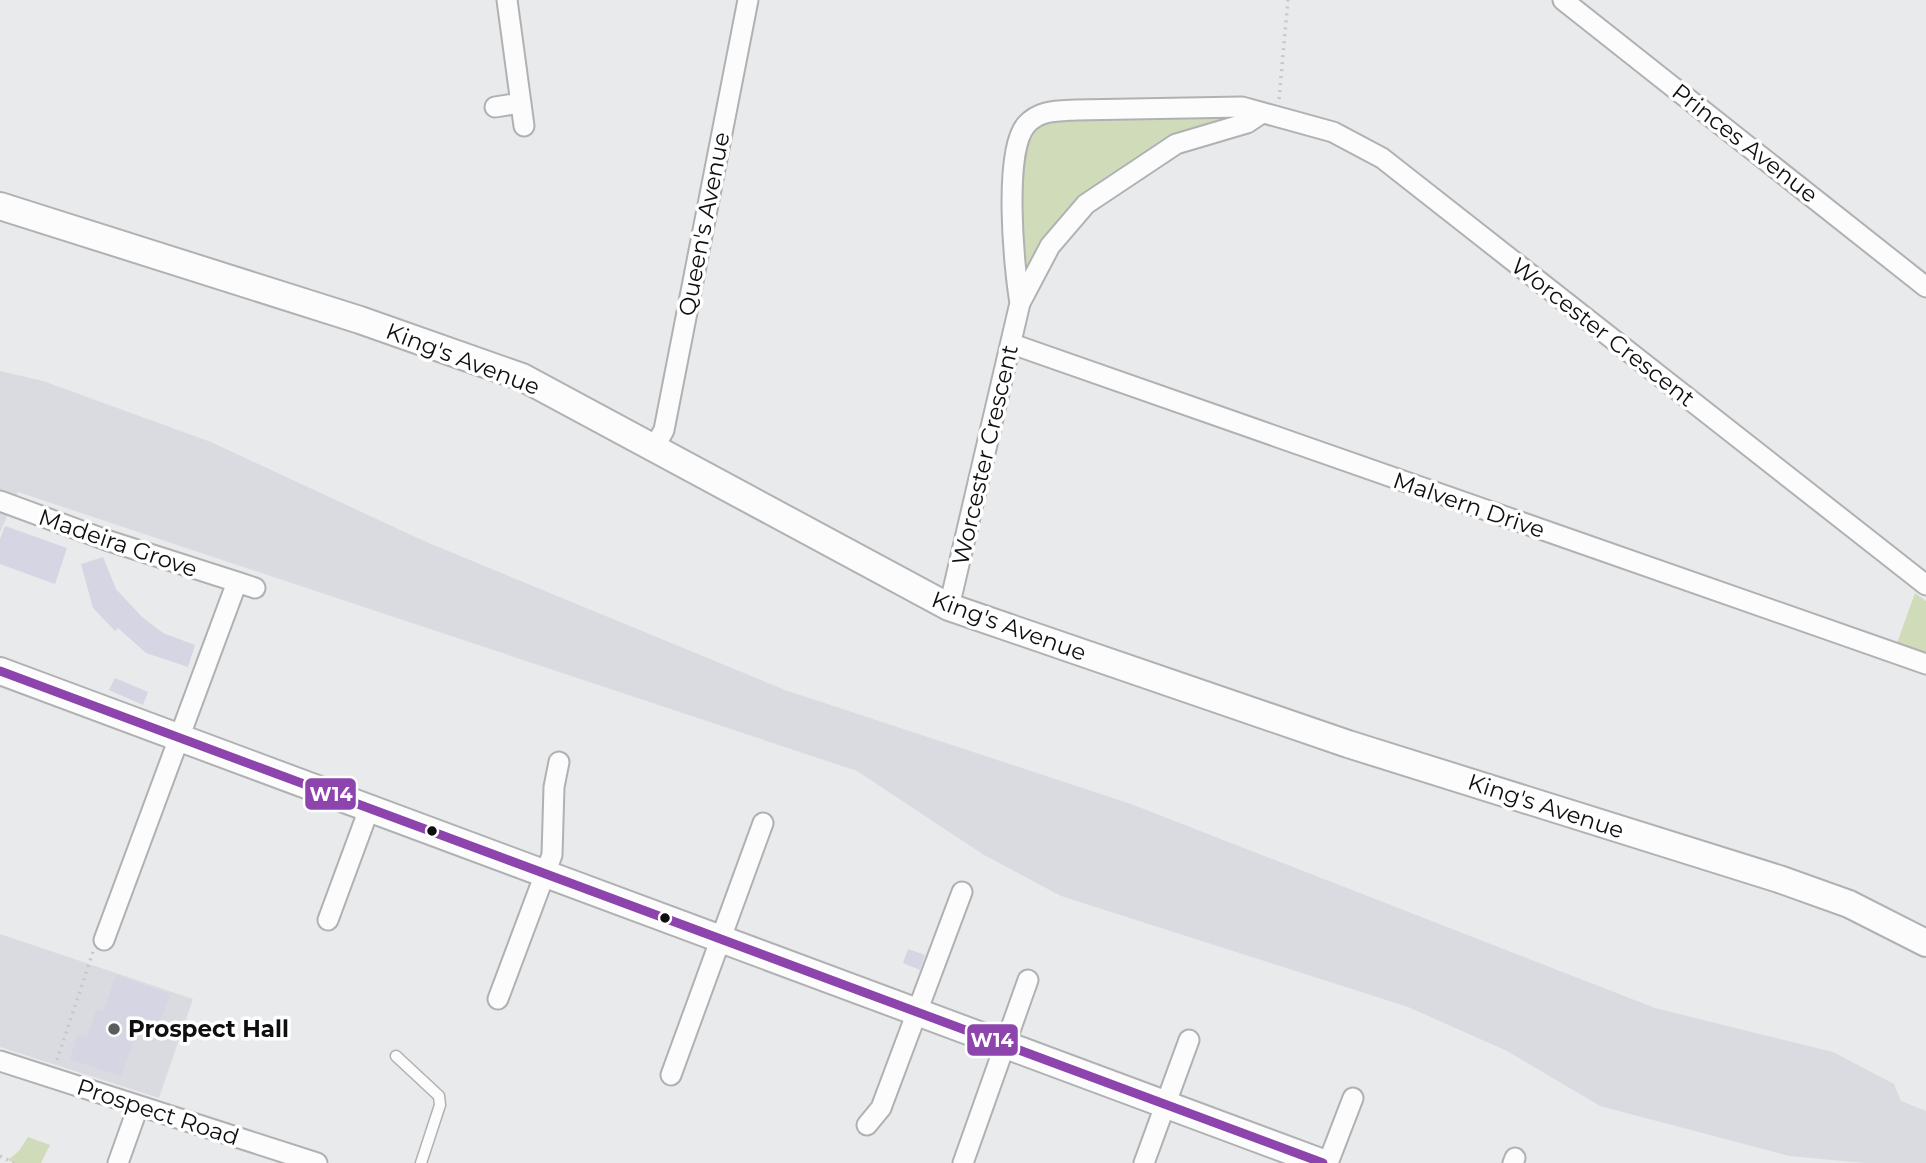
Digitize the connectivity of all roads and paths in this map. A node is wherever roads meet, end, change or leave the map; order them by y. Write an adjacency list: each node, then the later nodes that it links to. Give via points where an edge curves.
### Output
1 (507, 0): 5 (street)
2 (748, 0): 13 (street, Queen's Avenue, via 664,430)
3 (1288, 0): 7 (path)
4 (1563, 0): 10 (street, Princes Avenue)
5 (521, 103): 6 (street); 8 (street)
6 (495, 107)
7 (1270, 115): 11 (street, Worcester Crescent, via 1176,144 1086,204 1050,246); 11 (street, Worcester Crescent, via 1242,107 1204,107 1050,111 1037,116 1017,141 1013,162 1014,270); 15 (street, Worcester Crescent, via 1333,132 1381,158)
8 (524, 126)
9 (0, 206): 13 (street, King's Avenue, via 475,358)
10 (1926, 287)
11 (1020, 303): 12 (street, Worcester Crescent)
12 (1012, 344): 16 (street, Worcester Crescent); 17 (street, Malvern Drive)
13 (656, 446): 16 (street, King's Avenue)
14 (0, 501): 19 (street, Madeira Grove, via 246,585)
15 (1926, 585)
16 (949, 607): 28 (street, King's Avenue, via 1348,744 1779,879 1859,909)
17 (1926, 664)
18 (0, 671): 19 (street)
19 (180, 740): 21 (street); 26 (street, Madeira Grove)
20 (559, 762): 23 (street, via 552,855)
21 (369, 808): 23 (street); 25 (street)
22 (763, 823): 27 (street)
23 (542, 873): 27 (street); 30 (street)
24 (962, 892): 31 (street)
25 (328, 920)
26 (104, 940): 37 (path, via 90,955 57,1061)
27 (719, 940): 31 (street); 36 (street)
28 (1926, 943)
29 (1028, 980): 33 (street)
30 (498, 999)
31 (917, 1012): 33 (street); 41 (street, via 881,1108)
32 (1189, 1040): 39 (street)
33 (1004, 1045): 39 (street); 47 (street)
34 (397, 1056): 46 (lane, via 439,1096)
35 (1, 1065): 37 (street, Prospect Road)
36 (671, 1075)
37 (56, 1078): 40 (street, Prospect Road)
38 (1353, 1098): 49 (street)
39 (1165, 1105): 48 (street); 49 (street)
40 (138, 1107): 44 (street); 45 (street, Prospect Road)
41 (867, 1125)
42 (0, 1156): 43 (path)
43 (14, 1163)
44 (118, 1163)
45 (317, 1163)
46 (421, 1163)
47 (964, 1163)
48 (1144, 1163)
49 (1325, 1163)

